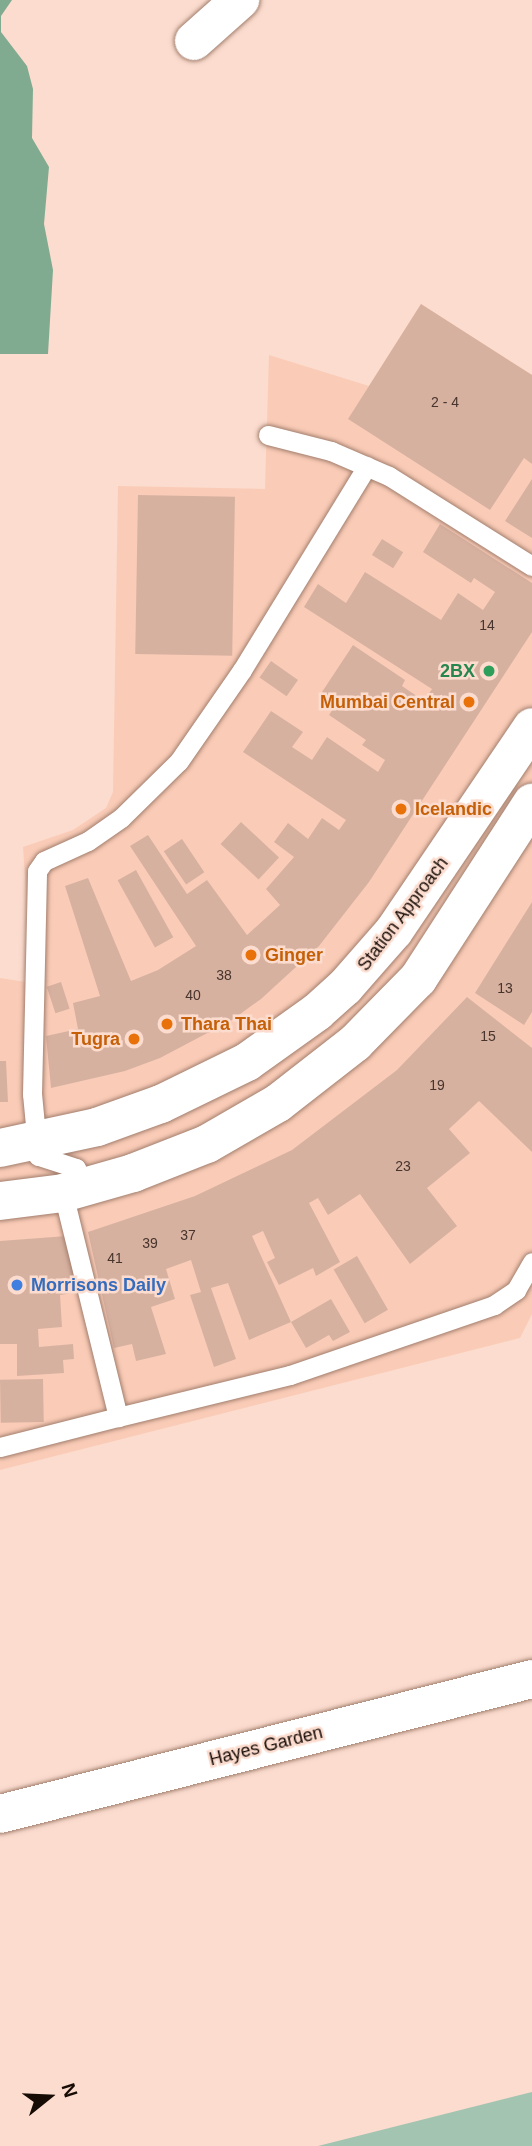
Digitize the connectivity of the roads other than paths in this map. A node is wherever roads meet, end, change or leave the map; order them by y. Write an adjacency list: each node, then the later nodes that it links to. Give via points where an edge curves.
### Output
1 (240, 0): 2 (street)
2 (194, 41)
3 (268, 436): 4 (lane, via 331,451)
4 (367, 466): 5 (lane, via 413,489); 8 (lane, via 242,670 178,761 121,818 88,841 44,861 37,871 32,1094)
5 (532, 566)
6 (532, 727): 8 (street, Station Approach, via 394,931 354,979 317,1012 247,1062 161,1104 97,1127)
7 (532, 803): 9 (street, via 418,979 355,1043 240,1127 183,1156)
8 (18, 1145): 9 (lane, via 76,1168)
9 (73, 1190): 10 (street); 12 (lane)
10 (0, 1200)
11 (532, 1262): 12 (lane, via 516,1290 494,1305 290,1376)
12 (118, 1417): 13 (lane)
13 (0, 1447)
14 (532, 1679): 15 (street, Hayes Garden)
15 (0, 1814)

